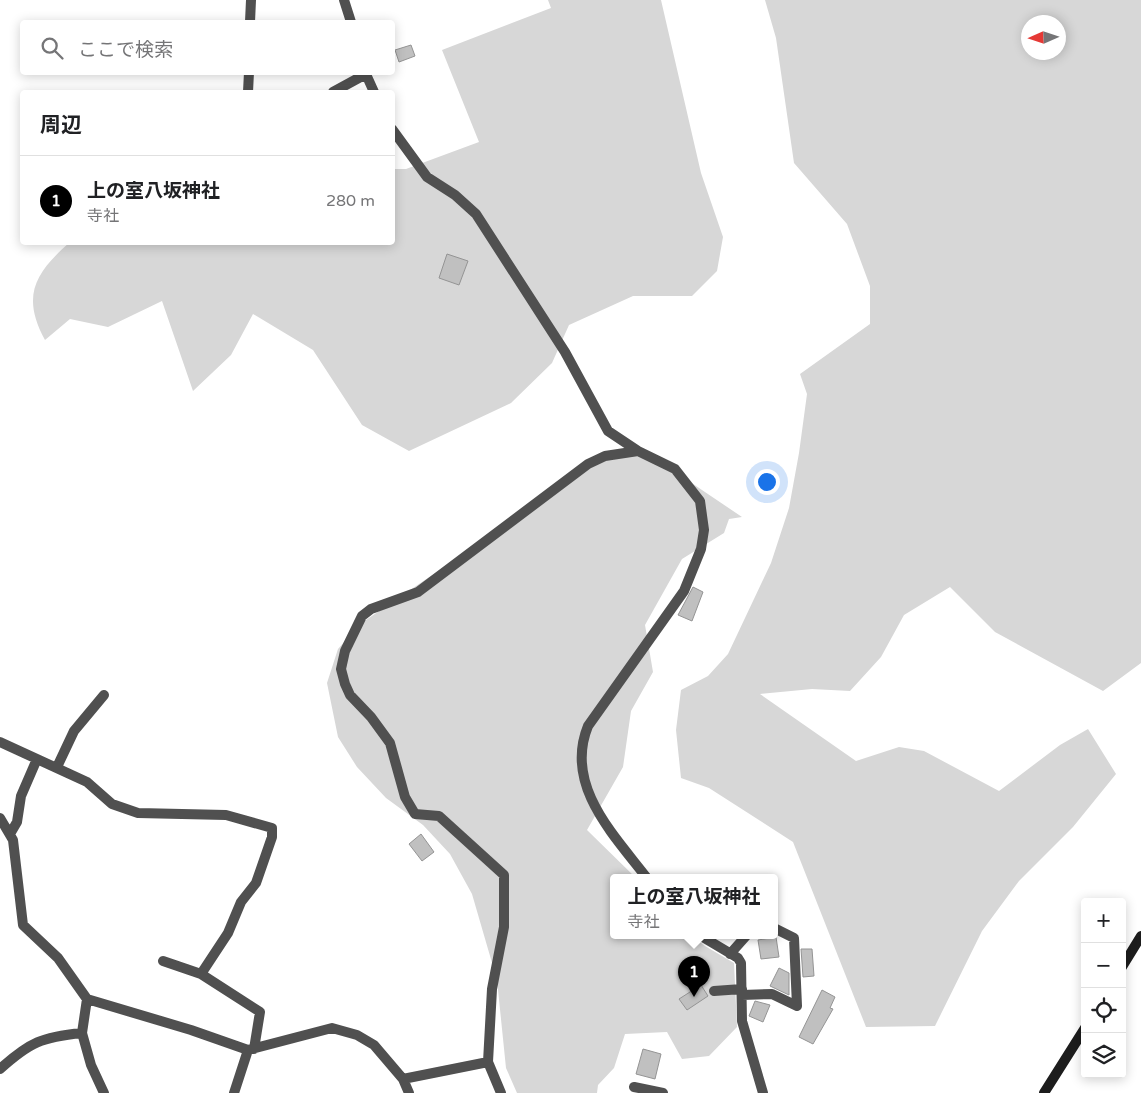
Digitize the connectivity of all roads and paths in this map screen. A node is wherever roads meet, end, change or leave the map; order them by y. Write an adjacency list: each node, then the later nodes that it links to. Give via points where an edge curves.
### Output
1 (250, 0): 3 (street)
2 (344, 0): 4 (street)
3 (250, 20)
4 (350, 20)
5 (249, 75): 8 (street)
6 (363, 75): 9 (street)
7 (367, 75): 10 (street)
8 (248, 90)
9 (336, 90)
10 (373, 90)
11 (395, 133): 12 (street, via 427,177 455,195 476,214 565,352 608,431)
12 (638, 451): 19 (street, via 675,469 700,501 704,530 701,549 684,591 588,726 582,743 582,770 596,811); 34 (street, via 605,456 588,464 418,592 372,609 362,616 345,651 341,669 345,684 350,695 390,742 405,797 416,814 439,816 504,875 504,927 492,989)
13 (104, 695): 16 (street, via 74,731)
14 (0, 742): 15 (street)
15 (37, 758): 16 (street); 18 (street, via 21,796 17,822)
16 (57, 767): 27 (street, via 87,782 112,804 138,813 226,815 272,828 272,838 256,883 241,902 228,933)
17 (0, 818): 18 (street)
18 (10, 834): 30 (street, via 23,925 58,958)
19 (644, 874)
20 (778, 930): 29 (street, via 794,938 797,1006 772,994)
21 (1141, 936): 25 (main road)
22 (706, 939): 24 (street)
23 (743, 939): 24 (street)
24 (730, 954): 29 (street, via 741,963)
25 (1126, 960)
26 (163, 961): 27 (street)
27 (201, 974): 33 (street, via 260,1012)
28 (714, 992): 29 (street)
29 (742, 992): 43 (street, via 742,1021)
30 (87, 999): 31 (street); 33 (street)
31 (82, 1033): 35 (street, via 48,1037 22,1049); 38 (street)
32 (1082, 1033): 44 (main road)
33 (251, 1049): 36 (street, via 332,1028 357,1035 374,1045); 39 (street)
34 (488, 1062): 36 (street); 41 (street)
35 (0, 1069)
36 (403, 1079): 40 (street)
37 (634, 1087): 42 (street)
38 (104, 1093)
39 (234, 1093)
40 (409, 1093)
41 (502, 1093)
42 (663, 1093)
43 (763, 1093)
44 (1044, 1093)

